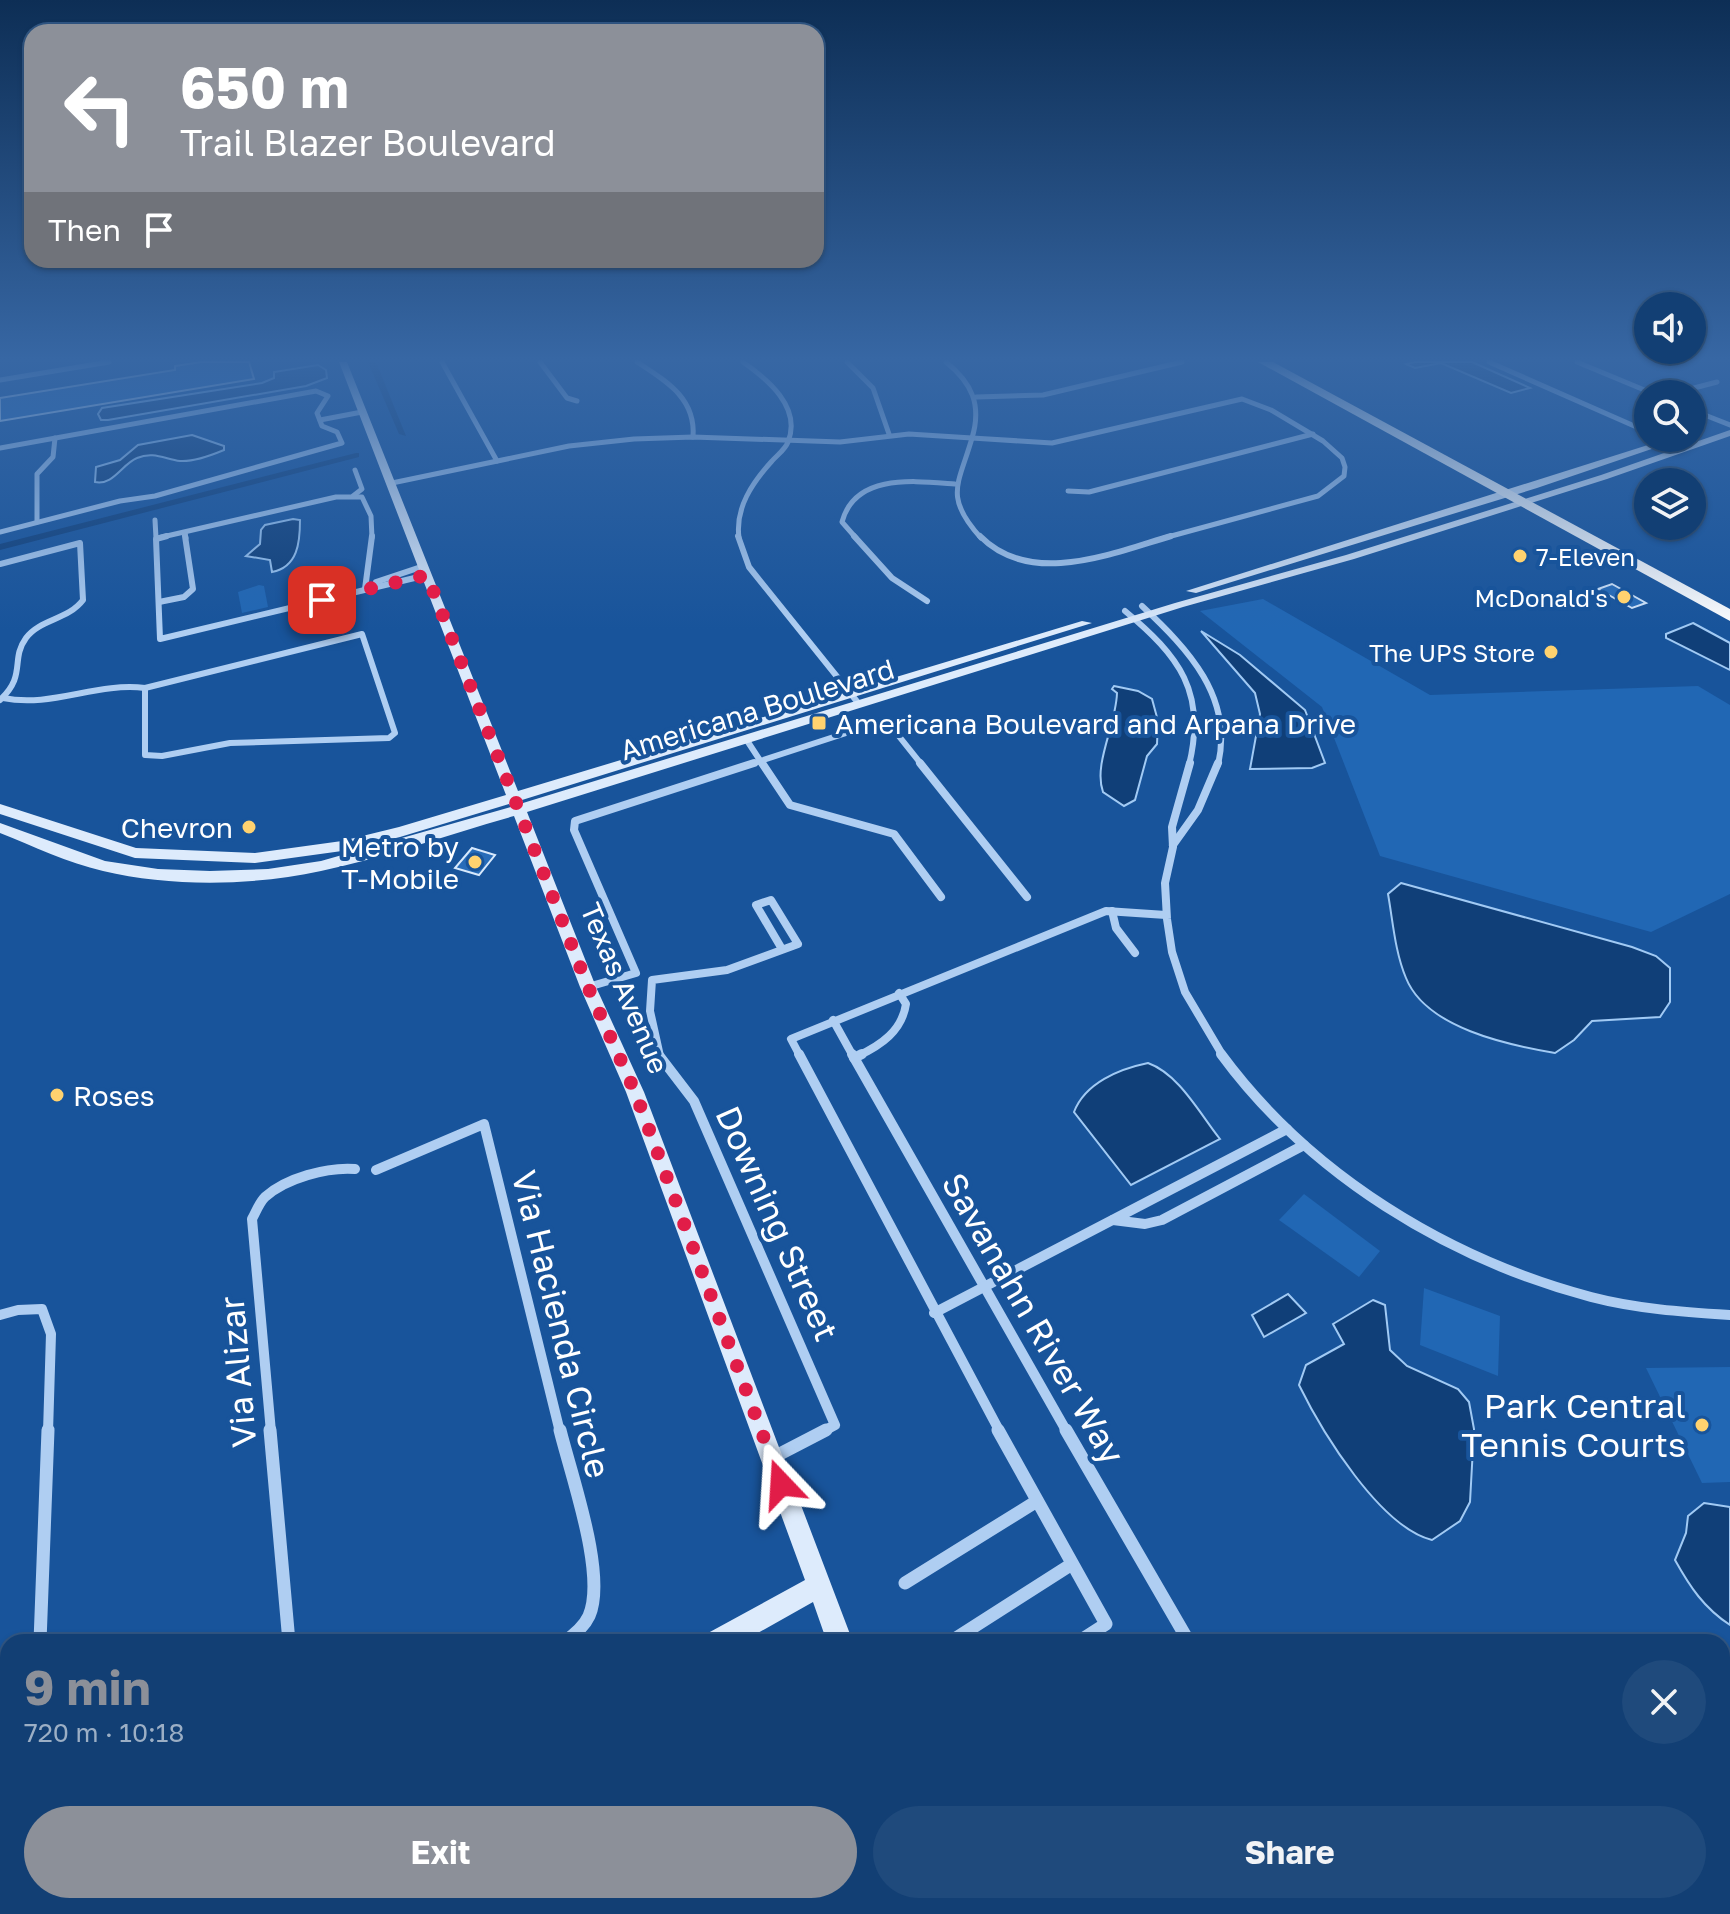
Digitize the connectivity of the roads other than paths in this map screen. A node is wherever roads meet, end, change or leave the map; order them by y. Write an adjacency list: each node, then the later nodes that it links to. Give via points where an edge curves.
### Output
1 (54, 451): 22 (street, via 37,474)
2 (318, 451): 22 (street)
3 (379, 451): 16 (main road, Texas Avenue)
4 (492, 451): 14 (street)
5 (551, 451): 14 (street)
6 (781, 451): 40 (street, via 738,509 737,535 749,567)
7 (968, 451): 17 (street)
8 (1246, 451): 18 (street, via 1089,492)
9 (1338, 451): 17 (street, via 1346,469 1343,479 1318,496 1079,562 1050,565 996,549 968,523)
10 (1436, 451): 19 (highway)
11 (1442, 451): 19 (highway)
12 (1643, 452): 19 (main road)
13 (1643, 452): 19 (main road)
14 (497, 461): 16 (street)
15 (355, 470): 20 (street, via 362,489)
16 (392, 483): 29 (main road, Texas Avenue)
17 (955, 484): 33 (street, via 875,486 847,504 842,516 858,541 913,596)
18 (1068, 491)
19 (1522, 496): 26 (main road, Americana Boulevard); 27 (main road, Americana Boulevard); 34 (highway); 38 (highway)
20 (351, 497): 24 (street); 32 (street, via 362,497 371,516)
21 (155, 520): 25 (street)
22 (37, 522): 23 (street)
23 (0, 532)
24 (185, 533): 25 (street); 35 (street, via 193,589 184,597)
25 (156, 539): 35 (street)
26 (1358, 540): 27 (main road, via 1349,548); 30 (main road, Americana Boulevard)
27 (1350, 557): 31 (main road, Americana Boulevard)
28 (0, 564): 41 (street, via 80,543 83,600 24,641 20,676)
29 (426, 570): 32 (street); 44 (main road, Texas Avenue)
30 (1255, 571): 31 (main road); 36 (main road, Americana Boulevard)
31 (1268, 581): 36 (main road, Americana Boulevard)
32 (365, 589): 35 (street, via 160,639)
33 (927, 601)
34 (1730, 601)
35 (159, 602)
36 (1147, 610): 37 (main road, Americana Boulevard); 47 (street, via 1199,663 1223,722 1217,767 1205,798)
37 (1130, 615): 40 (main road, Americana Boulevard); 47 (street, via 1178,664 1197,717 1189,771 1170,828)
38 (1730, 616)
39 (145, 688): 39 (street, via 145,755 151,757 230,743 382,739 395,733 362,634); 41 (street, via 127,684 29,705)
40 (854, 698): 42 (main road, Americana Boulevard); 44 (main road, Americana Boulevard)
41 (1, 699)
42 (746, 739): 43 (street); 44 (main road, Americana Boulevard)
43 (760, 761): 50 (street, via 790,805 894,834); 51 (street, via 886,720); 56 (street, via 575,821 574,830 636,973)
44 (515, 803): 48 (main road, Americana Boulevard, via 328,848 255,858); 49 (main road, Americana Boulevard, via 321,866 268,874); 56 (main road, Texas Avenue)
45 (0, 809): 48 (main road, Americana Boulevard, via 135,853)
46 (0, 828): 49 (main road, Americana Boulevard, via 103,866)
47 (1173, 845): 53 (street, via 1165,883)
48 (174, 856): 49 (main road)
49 (158, 874)
50 (941, 897)
51 (1027, 897)
52 (1112, 911): 53 (street); 55 (street, via 1116,928); 57 (street)
53 (1166, 915): 60 (street, via 1174,961 1205,1030 1233,1071)
54 (782, 949): 54 (street, via 798,944 771,900 756,905); 69 (street, Downing Street, via 727,970 652,980 650,1011 657,1053 694,1101 835,1425)
55 (1135, 953)
56 (588, 987): 69 (main road, Texas Avenue, via 635,1092)
57 (899, 993): 58 (street); 59 (street, via 906,1004 902,1019 882,1045)
58 (833, 1020): 59 (street, Savanahn River Way); 66 (street, via 791,1039)
59 (854, 1058): 65 (street, Savanahn River Way)
60 (1287, 1129): 61 (street); 64 (street)
61 (1304, 1145): 64 (street, via 1162,1220); 68 (street, via 1363,1192 1500,1267 1603,1300)
62 (355, 1169): 75 (street, Via Alizar, via 345,1166 288,1185 264,1198 252,1219)
63 (376, 1170): 76 (street, Via Hacienda Circle, via 484,1124 596,1576 593,1612)
64 (1112, 1220): 65 (street)
65 (982, 1286): 66 (street); 81 (street, Savanahn River Way)
66 (934, 1313): 70 (street)
67 (0, 1315): 74 (street, via 42,1309 51,1334)
68 (1730, 1315)
69 (772, 1458): 73 (main road, Texas Avenue)
70 (1037, 1501): 71 (street); 72 (street)
71 (1072, 1564): 79 (street); 80 (street, via 1106,1624)
72 (905, 1583)
73 (818, 1586): 77 (main road); 78 (main road, Texas Avenue)
74 (40, 1634)
75 (288, 1634)
76 (575, 1634)
77 (731, 1634)
78 (837, 1634)
79 (963, 1634)
80 (1090, 1634)
81 (1184, 1634)

